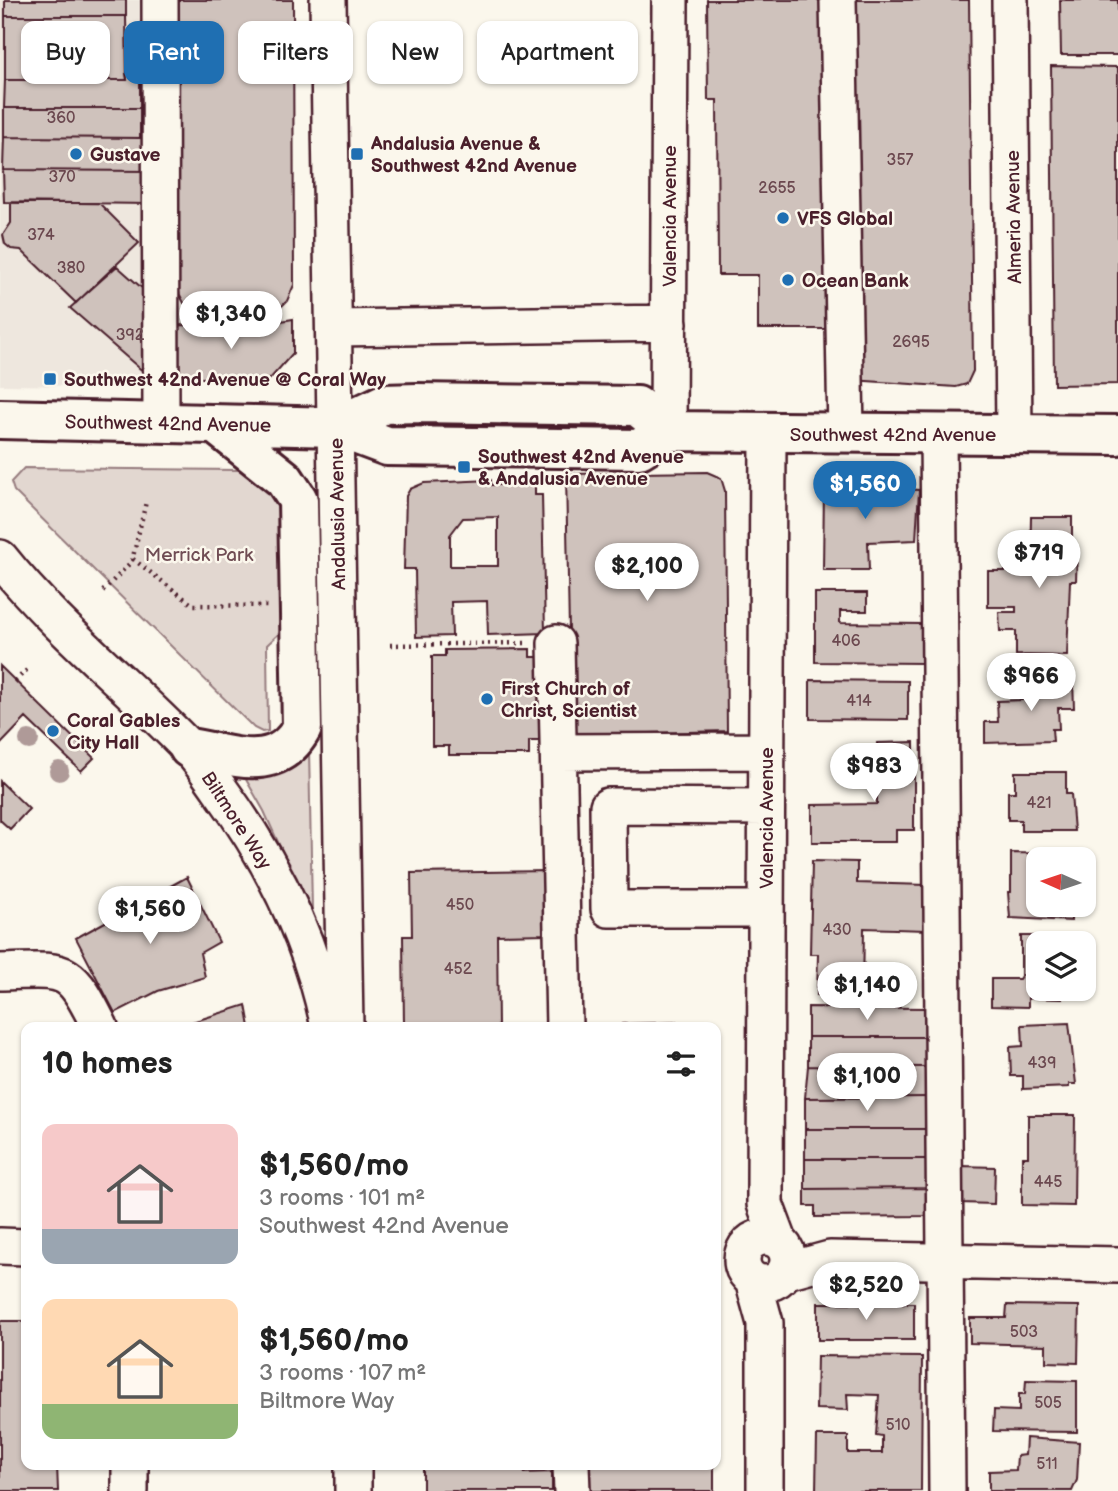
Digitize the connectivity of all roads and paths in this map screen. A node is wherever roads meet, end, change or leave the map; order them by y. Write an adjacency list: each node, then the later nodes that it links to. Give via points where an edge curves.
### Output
1 (159, 0): 9 (street)
2 (328, 0): 7 (street, Andalusia Avenue)
3 (670, 0): 6 (street, Valencia Avenue)
4 (838, 0): 14 (street)
5 (1010, 0): 16 (street, Almeria Avenue)
6 (668, 323): 7 (street); 12 (street, Valencia Avenue)
7 (334, 328): 11 (street, Andalusia Avenue)
8 (0, 419): 9 (main road, Southwest 42nd Avenue)
9 (160, 423): 10 (main road, Southwest 42nd Avenue)
10 (215, 424): 11 (main road, Southwest 42nd Avenue); 27 (main road, via 284,479 298,500 302,728 292,746 264,759)
11 (336, 427): 12 (main road, Southwest 42nd Avenue, via 387,446 639,449); 35 (street, Andalusia Avenue)
12 (668, 431): 13 (main road, Southwest 42nd Avenue)
13 (768, 433): 14 (main road, Southwest 42nd Avenue); 28 (street, Valencia Avenue)
14 (846, 433): 15 (main road, Southwest 42nd Avenue)
15 (938, 434): 16 (main road, Southwest 42nd Avenue); 40 (street)
16 (1014, 434): 17 (main road, Southwest 42nd Avenue)
17 (1118, 435)
18 (146, 502): 20 (path)
19 (0, 558): 27 (street, Biltmore Way)
20 (132, 559): 21 (path); 22 (path, via 193,605)
21 (103, 591)
22 (276, 607)
23 (556, 643): 24 (path); 29 (street)
24 (390, 645)
25 (30, 667): 26 (path)
26 (15, 681)
27 (189, 748): 34 (street, Biltmore Way, via 235,810 289,906 306,942)
28 (767, 751): 29 (street); 30 (street, Valencia Avenue)
29 (558, 752): 36 (street)
30 (766, 807): 31 (street, Valencia Avenue); 31 (street, via 608,806 609,909)
31 (766, 909): 39 (street, Valencia Avenue, via 765,1204)
32 (0, 972): 33 (street, via 48,971 68,976 79,985)
33 (98, 1022)
34 (328, 1022)
35 (345, 1022)
36 (564, 1022)
37 (0, 1246): 38 (street)
38 (21, 1247)
39 (756, 1259): 40 (street); 48 (street, Valencia Avenue, via 773,1312 765,1323)
40 (947, 1262): 41 (street); 49 (street)
41 (1118, 1265)
42 (130, 1470): 45 (street)
43 (353, 1470): 46 (street)
44 (571, 1470): 47 (street)
45 (130, 1491)
46 (353, 1491)
47 (572, 1491)
48 (765, 1491)
49 (947, 1491)

